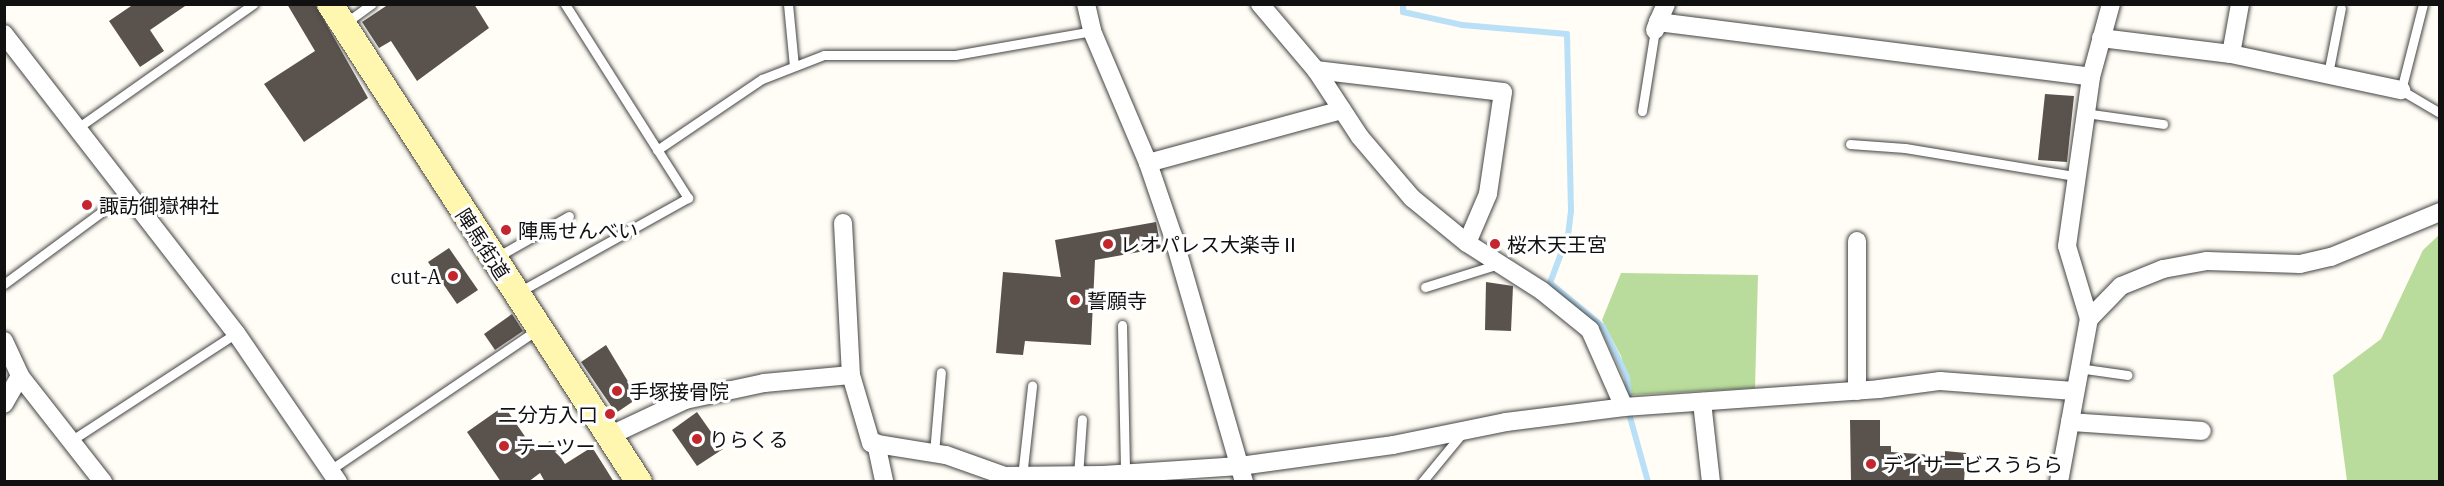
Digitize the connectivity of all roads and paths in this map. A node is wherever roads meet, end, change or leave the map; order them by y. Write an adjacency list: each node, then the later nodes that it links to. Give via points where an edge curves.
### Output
1 (253, 4): 28 (lane)
2 (372, 4): 12 (lane)
3 (565, 4): 30 (lane)
4 (788, 4): 18 (lane)
5 (1086, 4): 14 (street)
6 (1260, 4): 19 (street)
7 (1666, 4): 13 (street)
8 (2111, 4): 16 (street)
9 (2240, 4): 17 (street)
10 (2423, 4): 22 (lane)
11 (2341, 8): 20 (lane)
12 (336, 15): 39 (main road, 陣馬街道)
13 (1656, 26): 21 (street); 24 (lane)
14 (1092, 32): 18 (lane, via 955,55 824,55); 31 (street)
15 (4, 34): 28 (street)
16 (2101, 38): 17 (street); 21 (street)
17 (2231, 54): 20 (street)
18 (794, 66): 30 (lane, via 762,79)
19 (1316, 70): 23 (street); 38 (street, via 1503,92 1488,194)
20 (2328, 74): 22 (street)
21 (2091, 77): 25 (street)
22 (2400, 90): 26 (lane)
23 (1342, 110): 31 (street); 38 (street, via 1412,198)
24 (1642, 111)
25 (2085, 113): 27 (lane); 32 (street)
26 (2439, 113)
27 (2163, 124)
28 (75, 129): 33 (street)
29 (1850, 144): 32 (lane, via 1905,148)
30 (657, 150): 43 (lane, via 688,198)
31 (1148, 163): 69 (street)
32 (2074, 176): 44 (street, via 2067,246)
33 (127, 192): 41 (lane); 47 (street)
34 (2439, 212): 44 (street, via 2331,257 2300,264 2207,261 2163,269 2121,286)
35 (569, 216): 39 (lane)
36 (843, 223): 51 (street)
37 (1857, 241): 55 (street)
38 (1467, 243): 40 (street)
39 (493, 260): 43 (main road, 陣馬街道)
40 (1499, 264): 42 (lane); 59 (street, via 1542,291 1590,330)
41 (4, 284)
42 (1425, 287)
43 (515, 294): 46 (main road, 陣馬街道)
44 (2089, 319): 49 (street)
45 (1122, 324): 68 (lane)
46 (538, 329): 64 (main road, 陣馬街道); 70 (lane)
47 (236, 333): 65 (lane); 70 (street)
48 (4, 341): 53 (street)
49 (2078, 368): 52 (lane); 56 (street)
50 (941, 372): 67 (lane)
51 (851, 375): 64 (street, via 764,382 685,400); 66 (street, via 871,443)
52 (2128, 375)
53 (20, 376): 58 (street); 65 (street)
54 (1032, 386): 72 (lane)
55 (1857, 391): 56 (street, via 1940,381); 57 (street)
56 (2074, 391): 61 (street)
57 (1702, 402): 59 (street); 77 (street)
58 (4, 404)
59 (1624, 407): 62 (street)
60 (1082, 419): 71 (lane)
61 (2070, 422): 63 (street); 78 (street)
62 (1465, 430): 69 (street); 76 (lane)
63 (2202, 431)
64 (609, 436): 74 (main road, 陣馬街道)
65 (72, 440): 73 (street)
66 (876, 443): 67 (street); 75 (street)
67 (934, 453): 72 (street, via 1005,476)
68 (1125, 474): 69 (street); 71 (street)
69 (1243, 474)
70 (334, 476)
71 (1078, 476): 72 (street)
72 (1022, 477)
73 (104, 482)
74 (639, 482)
75 (884, 482)
76 (1422, 482)
77 (1711, 482)
78 (2060, 482)

